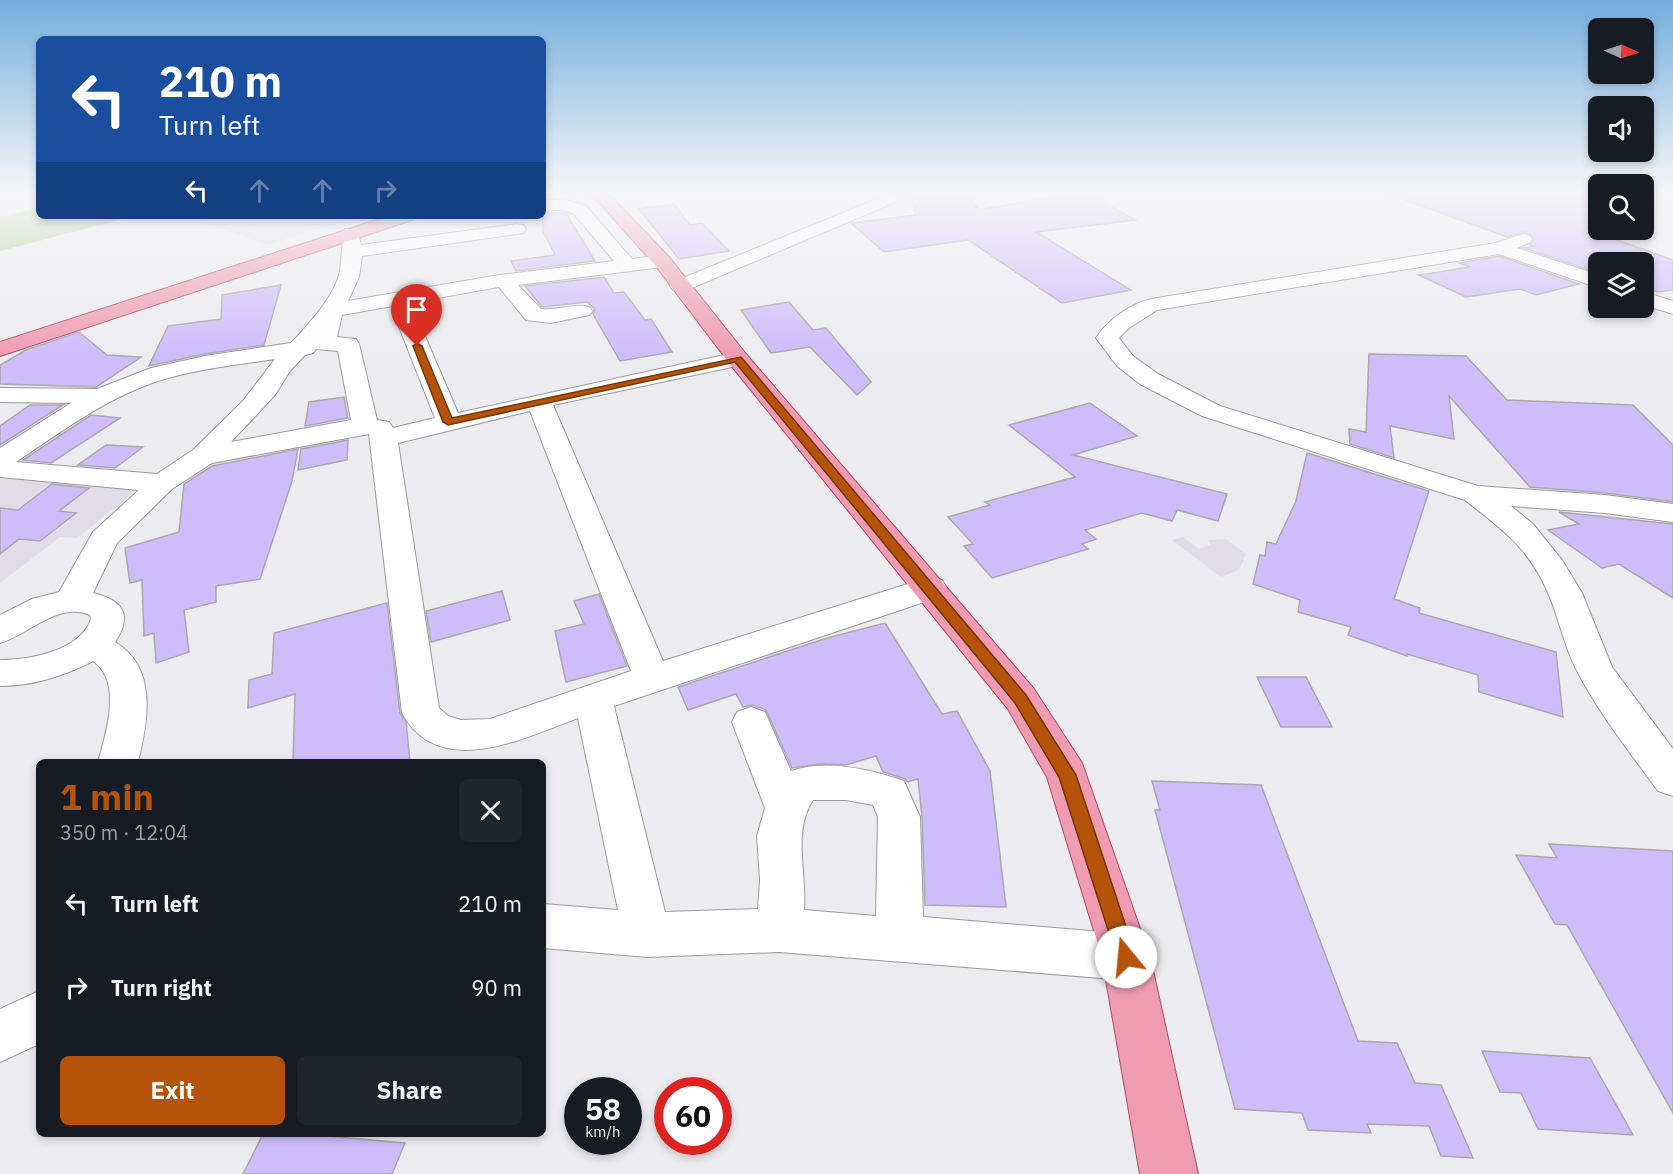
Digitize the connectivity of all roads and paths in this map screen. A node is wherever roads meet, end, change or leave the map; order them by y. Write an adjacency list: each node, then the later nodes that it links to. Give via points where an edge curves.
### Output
1 (416, 244): 10 (street)
2 (343, 245): 19 (main road)
3 (352, 245): 15 (street, via 349,277)
4 (624, 245): 9 (street)
5 (637, 245): 9 (main road)
6 (741, 245): 9 (street)
7 (1508, 245): 8 (street)
8 (1500, 248): 11 (street); 31 (street, via 1150,305 1118,323 1107,338 1125,361 1149,379 1211,411)
9 (657, 271): 12 (street); 21 (main road)
10 (425, 276): 12 (street); 15 (street)
11 (1588, 278)
12 (504, 282): 16 (street, via 534,315 551,317)
13 (1654, 301): 14 (street)
14 (1673, 308)
15 (333, 310): 18 (street); 20 (street)
16 (582, 311)
17 (410, 327): 25 (street)
18 (324, 344): 20 (street); 26 (street, via 348,344)
19 (0, 349)
20 (296, 349): 23 (street, via 152,375); 27 (street, via 267,390)
21 (738, 359): 24 (street); 33 (main road)
22 (0, 395): 23 (street)
23 (100, 396): 28 (street)
24 (539, 400): 25 (street); 38 (street)
25 (448, 422): 26 (street)
26 (375, 431): 27 (street); 39 (street, via 421,713 435,728 461,735 491,734)
27 (203, 456): 30 (street)
28 (0, 460)
29 (0, 469): 30 (street)
30 (162, 483): 34 (street, via 104,539)
31 (1475, 494): 32 (street); 42 (street, via 1501,509 1535,542 1557,576 1598,675)
32 (1673, 513)
33 (930, 588): 38 (street); 48 (main road, via 1021,699 1067,775)
34 (71, 602): 35 (street, via 33,612); 36 (street, via 100,605 107,612 103,632)
35 (0, 631)
36 (92, 644): 37 (street, via 32,672); 41 (street, via 117,662 126,681 129,723)
37 (0, 673)
38 (652, 678): 39 (street)
39 (593, 699): 46 (street)
40 (751, 723): 43 (street)
41 (119, 759)
42 (1673, 779)
43 (785, 806): 45 (street, via 777,837 783,875); 47 (street, via 801,784 838,781 889,793 899,817)
44 (546, 926): 46 (street)
45 (779, 930): 46 (street); 47 (street)
46 (647, 935)
47 (900, 938): 48 (street)
48 (1126, 957): 51 (main road)
49 (36, 1018): 50 (street)
50 (0, 1036)
51 (1169, 1174)

